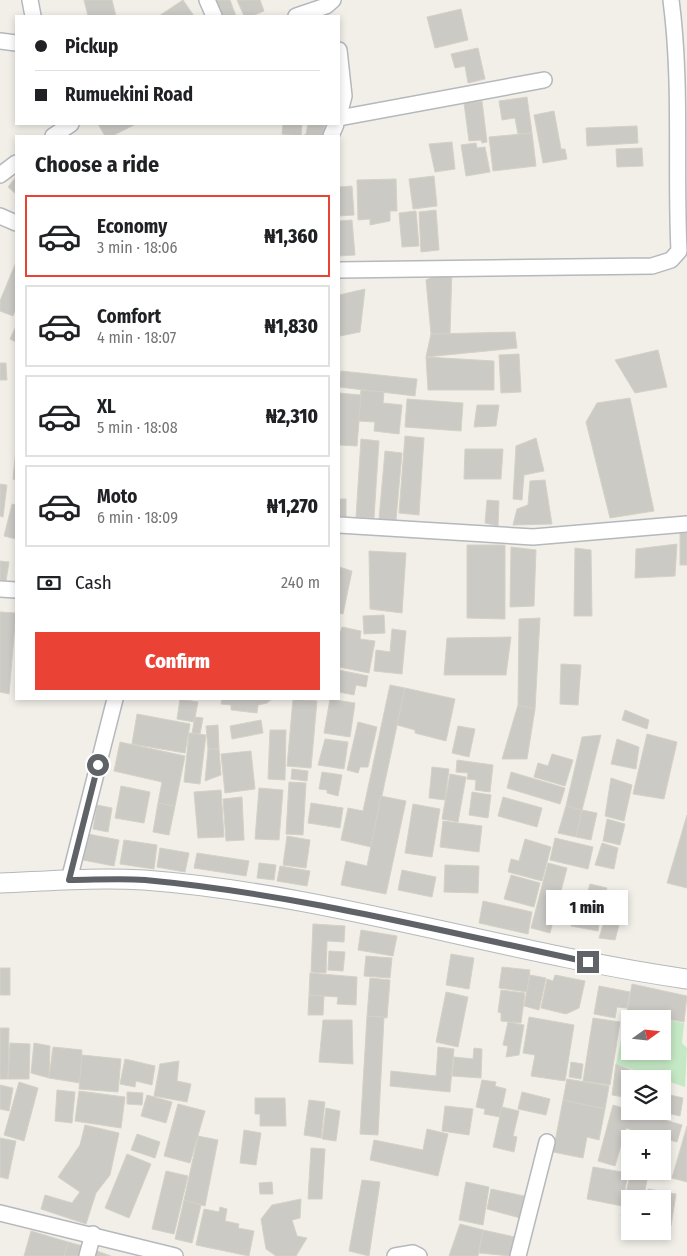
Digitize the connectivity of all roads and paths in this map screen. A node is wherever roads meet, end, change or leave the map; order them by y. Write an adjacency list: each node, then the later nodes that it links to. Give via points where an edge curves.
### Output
1 (30, 0): 5 (street)
2 (207, 0): 6 (street)
3 (671, 0): 18 (street, via 679,109 679,251 671,260 652,266)
4 (327, 6): 7 (street)
5 (34, 15)
6 (214, 15)
7 (299, 15)
8 (0, 42): 9 (street)
9 (15, 43)
10 (340, 59): 12 (street, via 344,96)
11 (544, 80): 13 (street)
12 (340, 113)
13 (340, 117)
14 (15, 164): 15 (street)
15 (0, 175)
16 (0, 216): 17 (street)
17 (15, 223)
18 (340, 270)
19 (687, 524): 20 (street, via 533,537)
20 (340, 525)
21 (0, 588): 22 (street)
22 (15, 590)
23 (114, 700): 24 (street)
24 (69, 880): 25 (street); 26 (street, via 143,880 237,891 341,909 625,970)
25 (0, 883)
26 (687, 979)
27 (548, 1142): 34 (street)
28 (0, 1213): 29 (street)
29 (92, 1234): 30 (street); 31 (street)
30 (87, 1256)
31 (175, 1256)
32 (395, 1256): 33 (street, via 413,1253)
33 (419, 1256)
34 (518, 1256)

